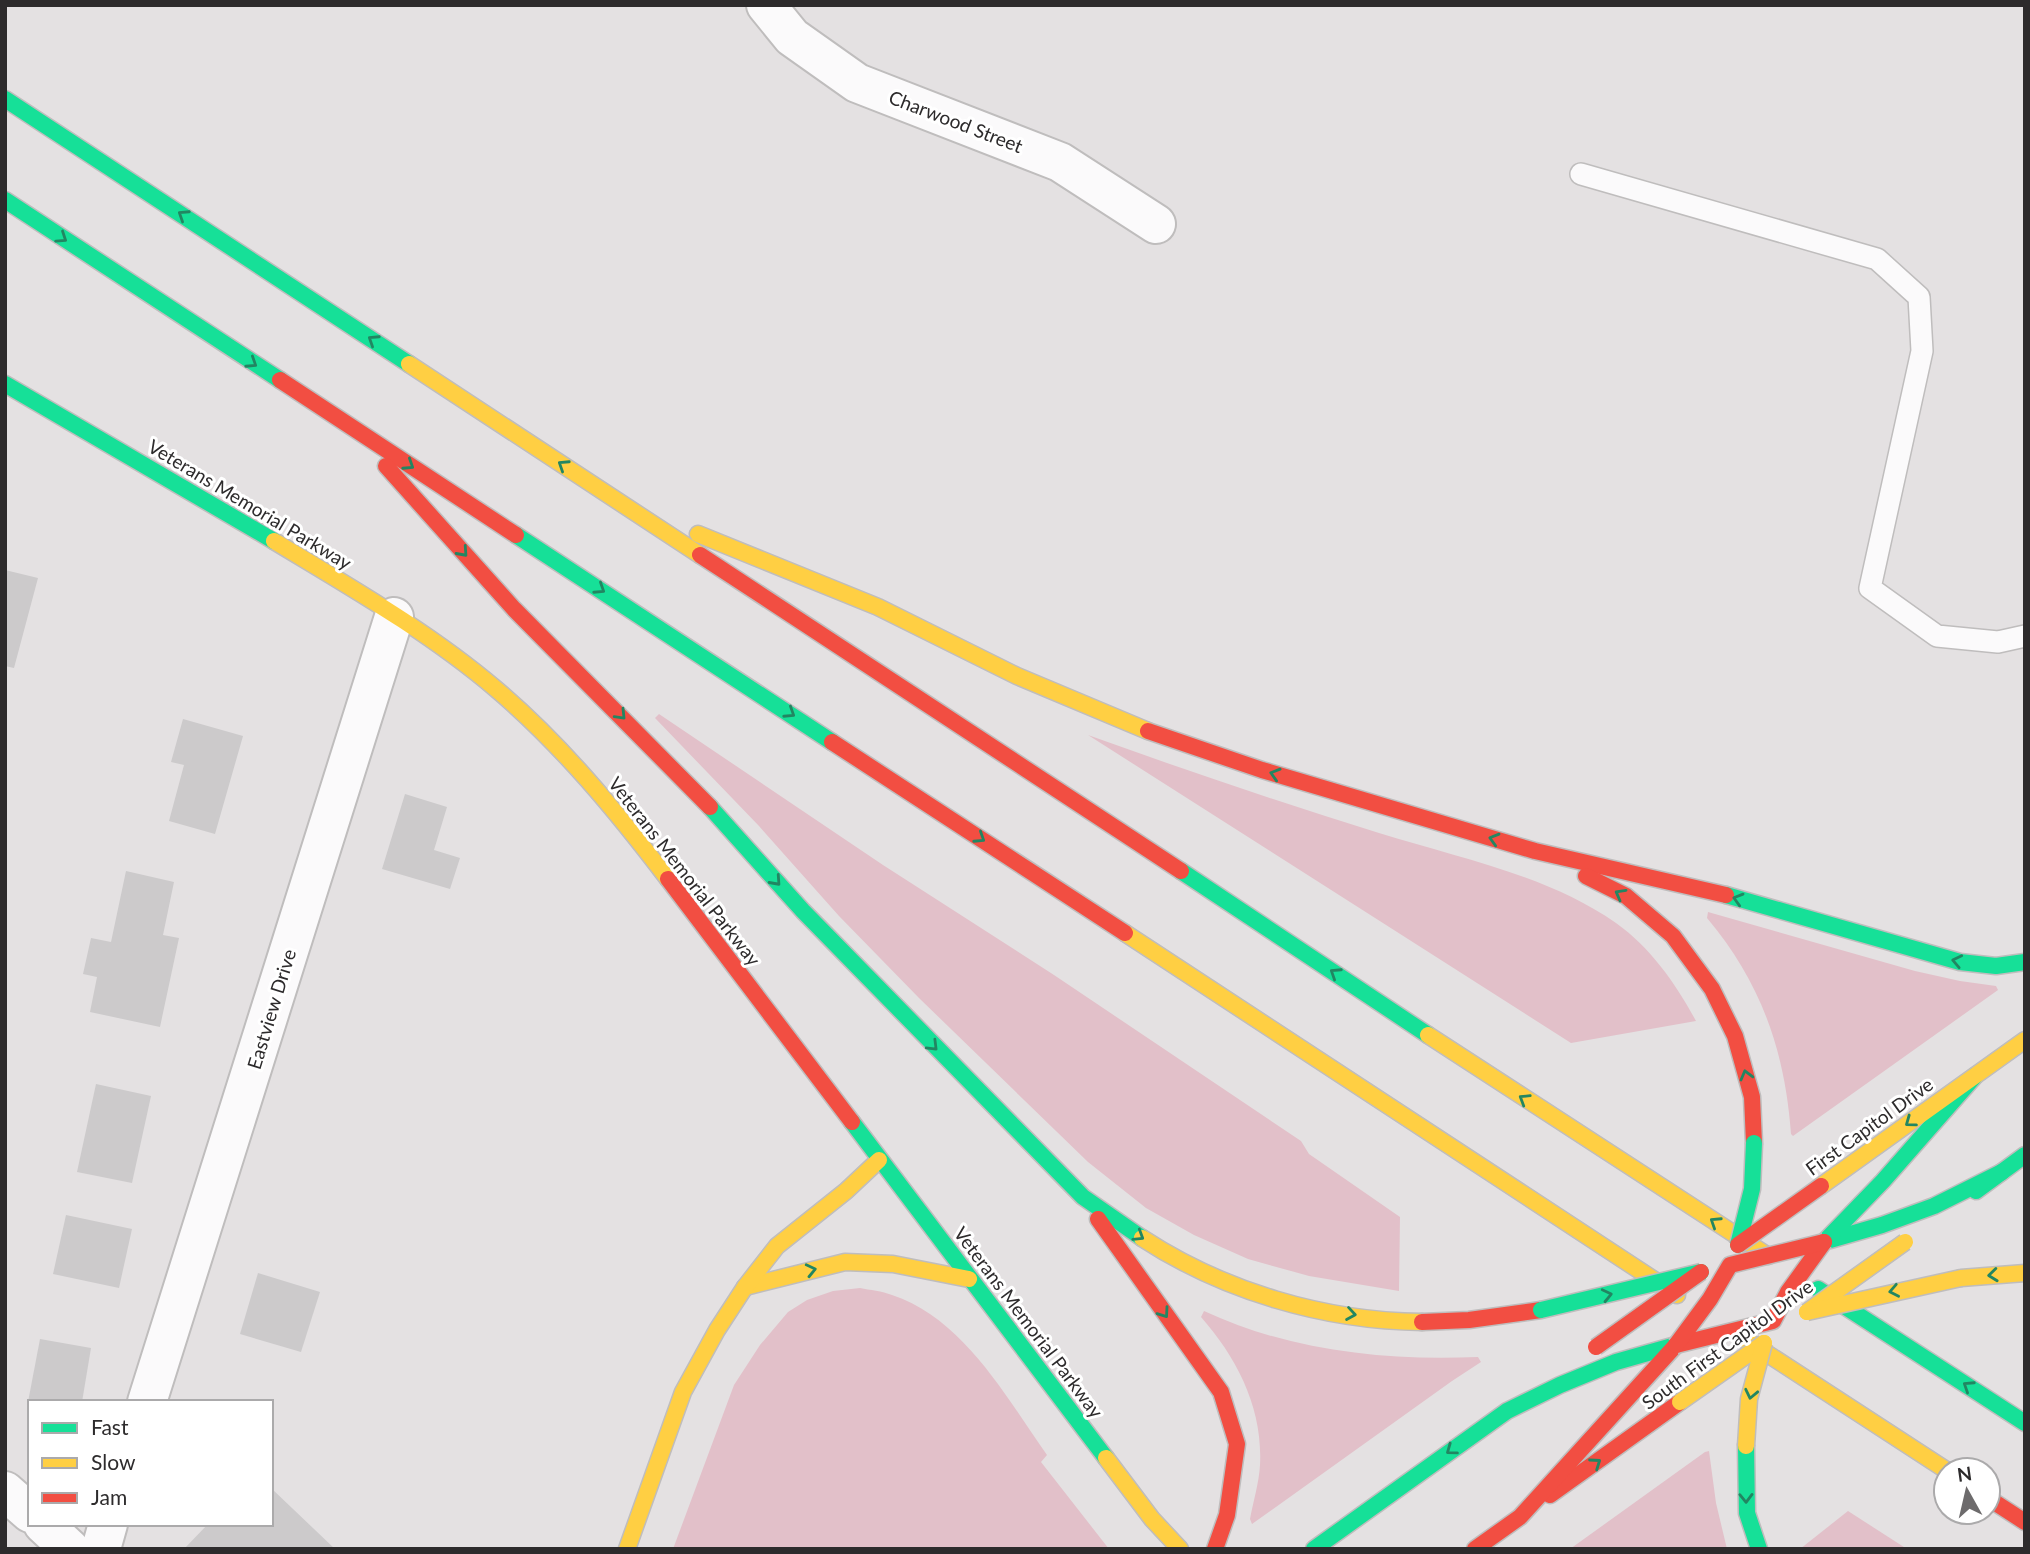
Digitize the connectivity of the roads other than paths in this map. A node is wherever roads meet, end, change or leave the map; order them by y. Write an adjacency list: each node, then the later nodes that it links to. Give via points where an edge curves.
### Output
1 (766, 5): 5 (street, Charwood Street, via 792,37 857,83 1060,162)
2 (5, 99): 8 (main road, one-way to 2)
3 (1581, 174): 10 (lane, via 1877,259 1919,296 1922,351 1870,588 1937,636 1998,642)
4 (5, 200): 7 (main road, one-way to 7)
5 (1156, 224)
6 (5, 384): 9 (main road, Veterans Memorial Parkway, via 285,547)
7 (352, 428): 18 (main road, one-way to 18, via 514,609 700,796 821,930); 32 (main road, one-way to 32)
8 (620, 502): 11 (main road, one-way to 8, via 1262,770 1137,727 1017,676 878,607); 31 (main road, one-way to 8, via 1487,1075)
9 (394, 617): 16 (main road, Veterans Memorial Parkway, via 497,690 587,780 648,852); 29 (street, Eastview Drive)
10 (2025, 636)
11 (1535, 851): 12 (main road, one-way to 11, via 1996,966 1960,962 1725,895); 20 (main road, one-way to 11, bridge, via 1752,1189 1752,1097 1735,1036 1712,989 1674,936 1626,896)
12 (2025, 962)
13 (2025, 1040): 14 (main road, First Capitol Drive)
14 (1975, 1076): 19 (main road); 20 (main road, First Capitol Drive, one-way to 20, bridge)
15 (2025, 1155): 17 (main road)
16 (879, 1160): 24 (main road, Veterans Memorial Parkway); 25 (main road, via 777,1246)
17 (2002, 1172): 19 (main road, via 1934,1206); 26 (main road, South First Capitol Drive, bridge)
18 (1083, 1197): 22 (main road, one-way to 22, bridge, via 1136,1235 1239,1287 1315,1309 1387,1320 1489,1319); 44 (main road, one-way to 44, via 1221,1392 1237,1444 1227,1515)
19 (1824, 1242): 21 (main road, bridge); 26 (main road, bridge, via 1788,1292)
20 (1738, 1245): 21 (main road, bridge); 22 (main road)
21 (1730, 1265): 22 (main road); 28 (main road, bridge)
22 (1701, 1272): 30 (main road, bridge)
23 (2025, 1273): 26 (main road, one-way to 26, bridge, via 1961,1278 1885,1293)
24 (969, 1279): 25 (main road, one-way to 24, via 845,1262 893,1264); 43 (main road, Veterans Memorial Parkway, via 1152,1519)
25 (745, 1287): 42 (main road, via 683,1392)
26 (1790, 1320): 27 (main road); 28 (main road, bridge)
27 (1764, 1343): 36 (main road, South First Capitol Drive, one-way to 27, bridge); 47 (main road, one-way to 47, bridge, via 1749,1399 1746,1446 1747,1513)
28 (1676, 1345): 30 (main road, via 1616,1362); 36 (main road)
29 (148, 1400)
30 (1507, 1411): 45 (main road, one-way to 45)
31 (2025, 1423)
32 (1932, 1461)
33 (5, 1491): 35 (street)
34 (2002, 1507): 37 (main road)
35 (28, 1511)
36 (1520, 1517): 46 (main road, South First Capitol Drive)
37 (2025, 1522)
38 (45, 1526): 40 (street)
39 (107, 1526): 41 (street)
40 (70, 1549)
41 (101, 1549)
42 (627, 1549)
43 (1180, 1549)
44 (1215, 1549)
45 (1314, 1549)
46 (1475, 1549)
47 (1759, 1549)

